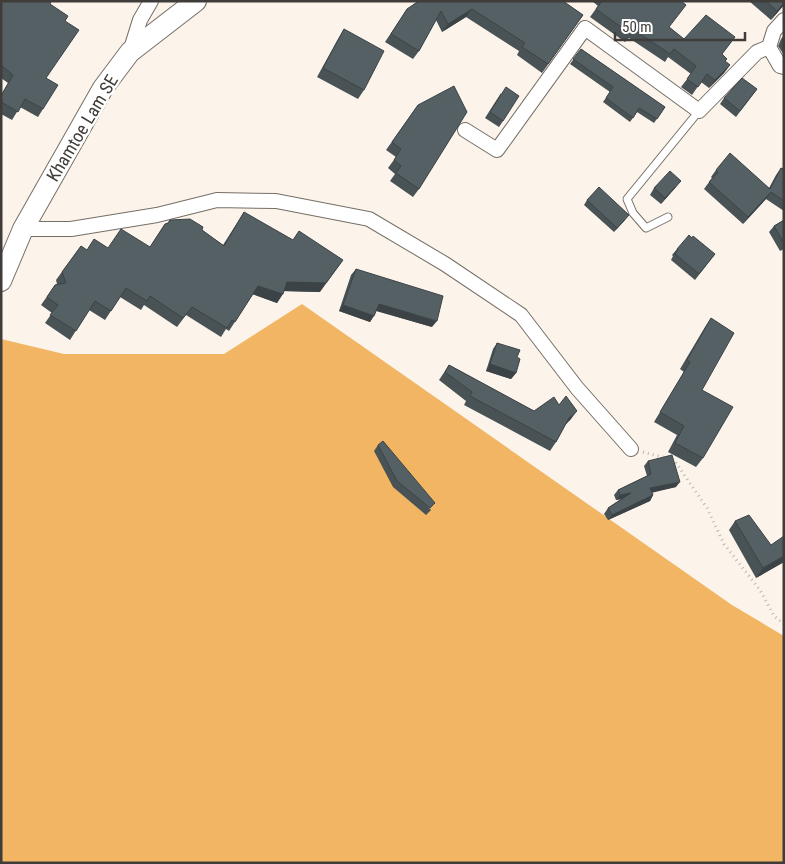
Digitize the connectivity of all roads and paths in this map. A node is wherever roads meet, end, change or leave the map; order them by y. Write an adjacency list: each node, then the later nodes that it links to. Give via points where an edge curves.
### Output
1 (151, 1): 5 (street, via 140,20)
2 (196, 1): 5 (main road, Khamtoe Lam SE)
3 (784, 20): 4 (street, via 774,31)
4 (770, 47): 6 (street, via 780,66); 7 (street, via 757,52)
5 (130, 52): 10 (main road, Khamtoe Lam SE, via 103,88)
6 (784, 67)
7 (699, 111): 8 (street, via 585,28 497,150); 9 (lane, via 627,199 633,213 646,228)
8 (465, 130)
9 (668, 216)
10 (23, 229): 11 (main road, Khamtoe Lam SE); 12 (street, via 71,229 157,215 217,200 276,201 369,219 445,264 521,315 577,388)
11 (1, 280)
12 (631, 449): 13 (path, via 674,460 707,508 724,544 760,590 774,616)
13 (784, 624)

